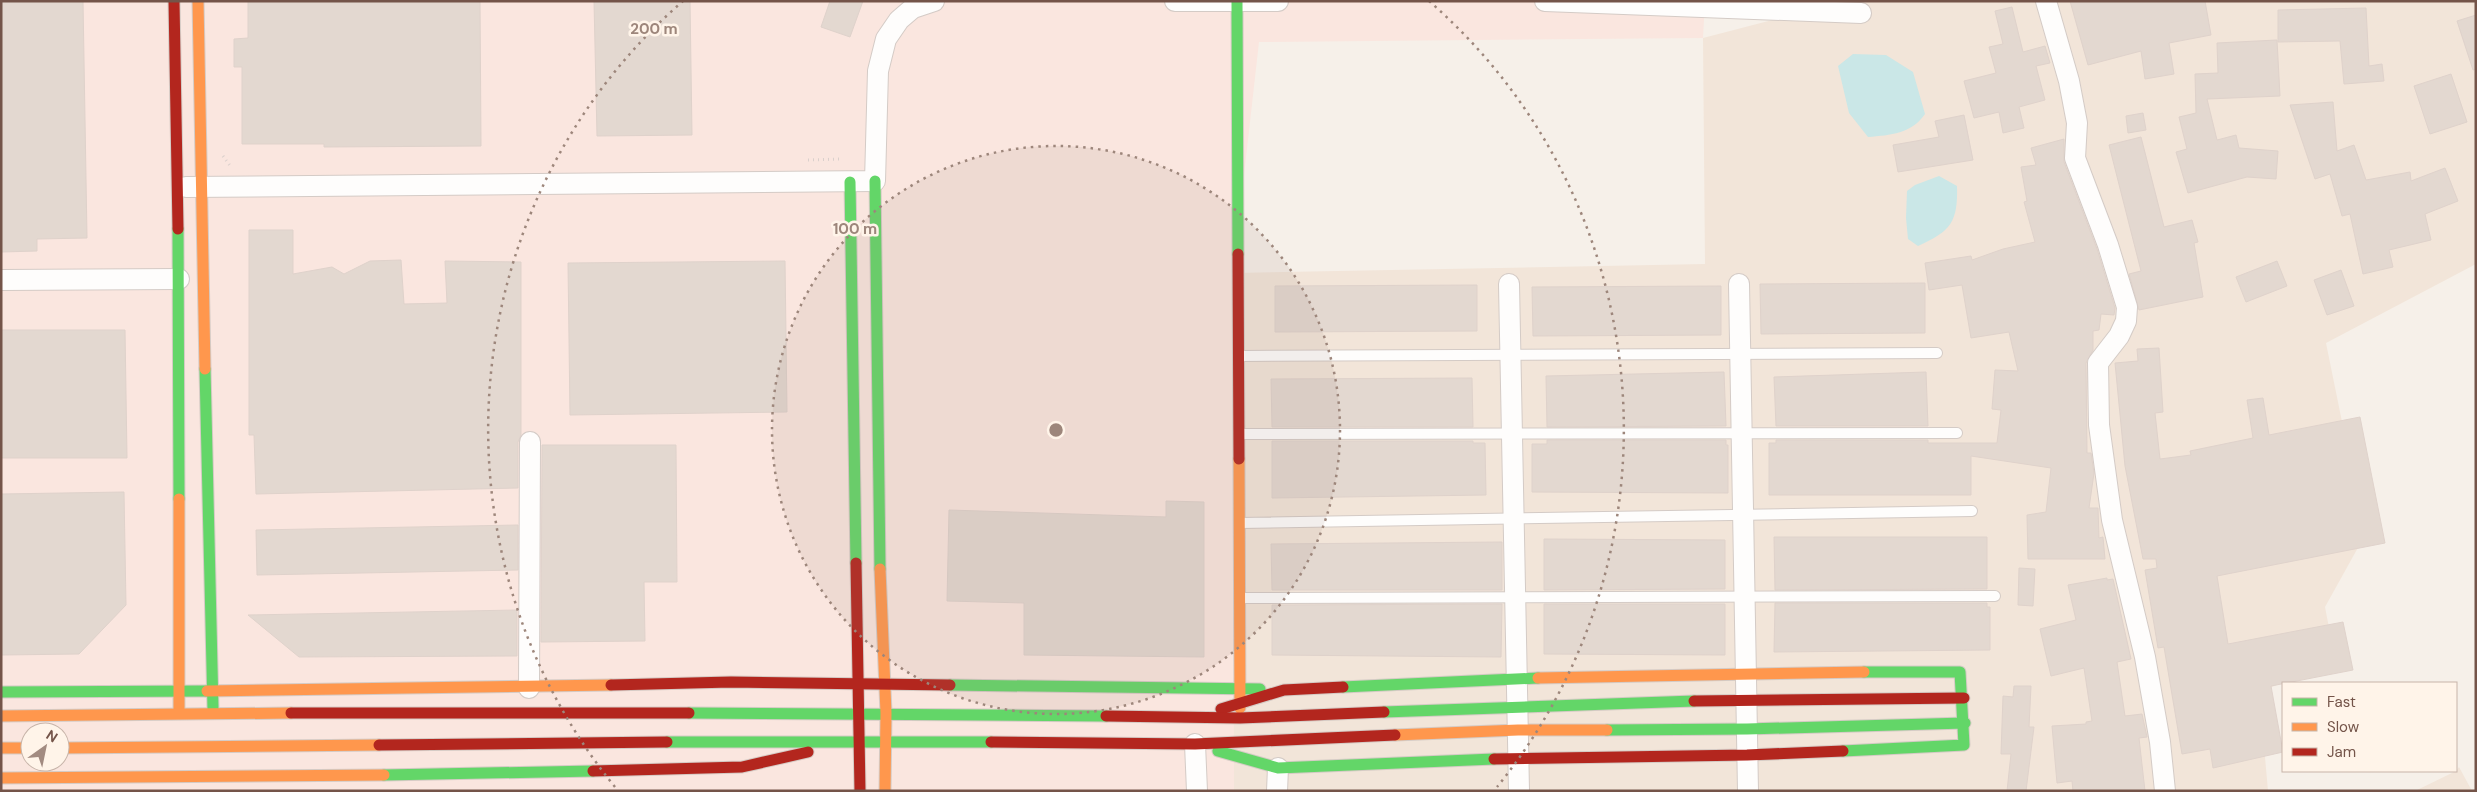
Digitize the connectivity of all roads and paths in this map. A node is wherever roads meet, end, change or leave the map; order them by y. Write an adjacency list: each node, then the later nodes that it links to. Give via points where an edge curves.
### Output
1 (174, 1): 17 (street)
2 (198, 1): 16 (street)
3 (934, 1): 14 (street, via 913,8 899,20 886,39 878,72)
4 (1175, 1): 8 (street)
5 (1278, 1): 8 (street)
6 (1545, 1): 9 (street)
7 (2046, 1): 85 (street, via 2069,81 2077,123 2075,158 2127,307 2126,321 2119,336 2098,363 2099,424 2112,520 2145,657)
8 (1237, 2): 25 (street)
9 (1861, 13)
10 (220, 150): 13 (path)
11 (845, 159): 12 (path)
12 (805, 160)
13 (233, 169)
14 (875, 181): 15 (street); 42 (street)
15 (850, 182): 16 (street); 41 (street, via 855,622)
16 (200, 187): 17 (street); 47 (street)
17 (177, 188): 18 (street)
18 (178, 279): 19 (street); 46 (street)
19 (1, 280)
20 (1509, 284): 24 (street)
21 (1739, 284): 23 (street)
22 (1937, 353): 23 (lane)
23 (1740, 354): 24 (lane); 29 (street)
24 (1510, 355): 25 (lane); 28 (street)
25 (1238, 356): 27 (street)
26 (1957, 433): 29 (lane)
27 (1239, 434): 28 (lane); 34 (street)
28 (1512, 434): 29 (lane); 33 (street)
29 (1742, 434): 32 (street)
30 (530, 442): 43 (street)
31 (1972, 511): 32 (lane)
32 (1743, 515): 33 (lane); 36 (street)
33 (1514, 519): 34 (lane); 38 (street)
34 (1239, 524): 37 (street)
35 (1995, 596): 36 (lane)
36 (1744, 597): 38 (lane); 39 (street)
37 (1240, 598): 38 (lane); 44 (street)
38 (1515, 598): 40 (street)
39 (1746, 673): 40 (street); 49 (street, via 1960,672); 50 (street)
40 (1516, 678): 45 (street); 52 (street)
41 (859, 684): 42 (street); 43 (street, via 731,682); 55 (street)
42 (884, 684): 44 (street); 56 (street)
43 (529, 688): 47 (street)
44 (1240, 689): 45 (street); 51 (street)
45 (1284, 690): 51 (street)
46 (180, 691): 47 (street); 48 (street); 53 (street)
47 (212, 691): 54 (street)
48 (1, 692)
49 (1963, 698): 50 (street); 60 (street)
50 (1746, 699): 52 (street); 61 (street)
51 (1240, 703): 58 (street); 59 (street)
52 (1517, 706): 59 (street); 62 (street)
53 (179, 713): 54 (street); 57 (street); 70 (street)
54 (213, 713): 55 (street); 63 (street)
55 (860, 713): 56 (street); 64 (street)
56 (886, 713): 58 (street); 65 (street)
57 (1, 716)
58 (1195, 718): 59 (street)
59 (1240, 718)
60 (1964, 723): 61 (street); 71 (street, via 1964,745)
61 (1746, 729): 62 (street); 71 (street)
62 (1518, 730): 66 (street); 72 (street)
63 (213, 737): 64 (street); 70 (street); 74 (street)
64 (860, 740): 65 (street); 76 (street, via 742,767); 79 (street)
65 (885, 740): 66 (street); 80 (street)
66 (1195, 744): 73 (street); 81 (street)
67 (1, 748): 68 (street)
68 (20, 748)
69 (70, 748): 70 (street)
70 (179, 753): 74 (street); 75 (street); 77 (street)
71 (1747, 755): 72 (street); 84 (street)
72 (1518, 758): 73 (street); 83 (street)
73 (1278, 768): 82 (street)
74 (213, 776): 76 (street); 78 (street)
75 (1, 778)
76 (412, 783)
77 (179, 791)
78 (213, 791)
79 (860, 791)
80 (885, 791)
81 (1197, 791)
82 (1277, 791)
83 (1519, 791)
84 (1748, 791)
85 (2165, 791)

